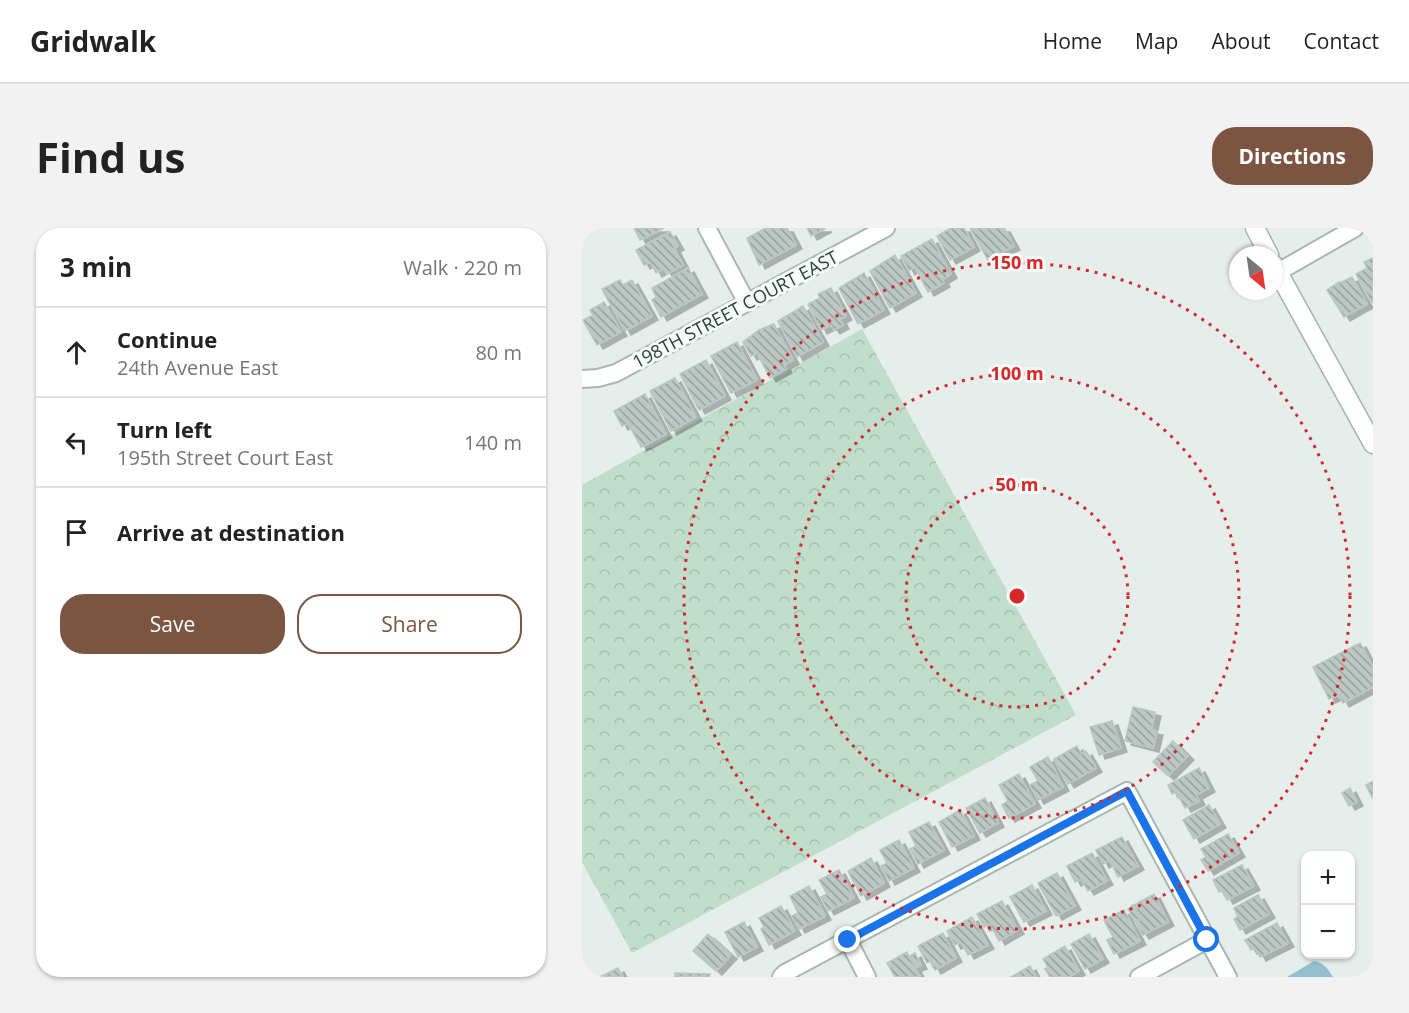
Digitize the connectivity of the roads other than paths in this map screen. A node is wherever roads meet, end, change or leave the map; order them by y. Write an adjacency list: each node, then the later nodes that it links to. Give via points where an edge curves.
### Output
1 (707, 228): 8 (street)
2 (886, 228): 8 (street, 198TH STREET COURT EAST)
3 (1255, 228): 5 (street)
4 (1356, 228): 6 (street)
5 (1264, 246)
6 (1283, 264)
7 (1283, 281): 10 (street)
8 (747, 303): 9 (street, 198TH STREET COURT EAST, via 616,373)
9 (582, 380)
10 (1373, 444)
11 (848, 940): 12 (street, via 1127,791); 13 (street); 14 (street)
12 (1207, 940): 15 (street); 16 (street)
13 (781, 977)
14 (867, 977)
15 (1139, 977)
16 (1227, 977)

